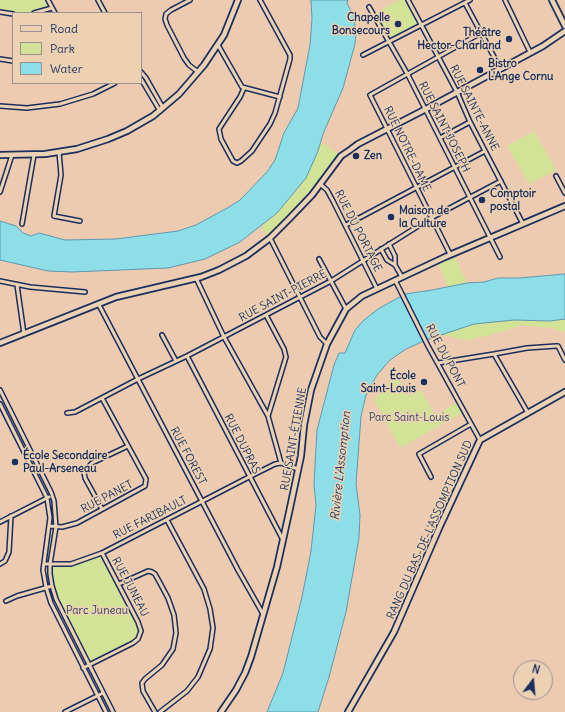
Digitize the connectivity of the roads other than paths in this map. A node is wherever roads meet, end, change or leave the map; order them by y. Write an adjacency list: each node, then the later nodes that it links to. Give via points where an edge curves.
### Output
1 (48, 0): 12 (street)
2 (98, 0): 16 (street)
3 (190, 0): 30 (street, via 171,10 165,19 184,58)
4 (238, 0): 23 (street)
5 (260, 0): 37 (street, via 290,55)
6 (408, 0): 18 (street, RUE SAINTE-ANNE)
7 (470, 0): 10 (street)
8 (505, 0): 24 (street)
9 (552, 0): 19 (street)
10 (465, 3): 18 (street); 21 (street)
11 (369, 7): 22 (street, RUE SAINT-JOSEPH)
12 (52, 8): 14 (street); 15 (street)
13 (0, 12): 17 (street)
14 (38, 12)
15 (54, 12)
16 (104, 12)
17 (12, 14)
18 (421, 26): 22 (street); 26 (street, RUE SAINTE-ANNE)
19 (565, 26)
20 (565, 31): 24 (street)
21 (481, 33): 26 (street); 29 (street)
22 (390, 42): 25 (street); 32 (street, RUE SAINT-JOSEPH)
23 (218, 45): 30 (street); 35 (street, via 238,82)
24 (530, 52): 29 (street)
25 (363, 55)
26 (438, 58): 32 (street); 36 (street, RUE SAINTE-ANNE)
27 (0, 59): 28 (street)
28 (12, 61)
29 (500, 68): 36 (street)
30 (198, 72): 39 (street, via 179,94)
31 (142, 73): 39 (street)
32 (408, 75): 40 (street, RUE SAINT-JOSEPH); 42 (street, RUE NOTRE-DAME, via 370,95)
33 (142, 80): 39 (street)
34 (113, 84): 38 (street, via 93,94 60,104 28,108)
35 (244, 88): 37 (street); 37 (street, via 219,129 221,139 235,163 252,151 266,131)
36 (457, 92): 40 (street); 41 (street, RUE SAINTE-ANNE)
37 (280, 97)
38 (0, 106)
39 (161, 109): 45 (street, via 142,123 108,139)
40 (426, 109): 42 (street); 43 (street, RUE SAINT-JOSEPH)
41 (470, 122): 43 (street); 44 (street, RUE SAINTE-ANNE)
42 (387, 129): 52 (street, via 341,156); 53 (street, RUE NOTRE-DAME)
43 (440, 138): 49 (street, RUE SAINT-JOSEPH)
44 (485, 151): 49 (street); 51 (street, RUE SAINTE-ANNE)
45 (59, 152): 48 (street); 59 (street, via 61,175 54,216)
46 (0, 155): 47 (street)
47 (12, 155): 48 (street); 54 (street)
48 (34, 155): 60 (street)
49 (455, 166): 53 (street); 56 (street, RUE SAINT-JOSEPH)
50 (556, 176): 55 (street)
51 (501, 181): 56 (street, RUE SAINT-PIERRE); 61 (street, RUE SAINTE-ANNE)
52 (320, 184): 62 (street, RUE DU PORTAGE, via 327,190); 63 (street)
53 (416, 188): 58 (street, RUE NOTRE-DAME); 62 (street)
54 (0, 192)
55 (565, 193)
56 (469, 198): 58 (street, RUE SAINT-PIERRE); 64 (street, RUE SAINT-JOSEPH)
57 (565, 206): 61 (street, RUE SAINT-ÉTIENNE)
58 (431, 218): 65 (street, RUE SAINT-PIERRE); 67 (street, RUE NOTRE-DAME)
59 (80, 221)
60 (22, 224)
61 (524, 224): 64 (street, RUE SAINT-ÉTIENNE)
62 (346, 225): 70 (street, RUE DU PORTAGE)
63 (270, 238): 73 (street, via 246,256); 80 (street)
64 (490, 238): 67 (street, RUE SAINT-ÉTIENNE); 68 (street, RUE SAINT-JOSEPH)
65 (388, 244): 66 (street, RUE SAINT-PIERRE); 71 (street, via 395,256)
66 (382, 249): 70 (street, RUE SAINT-PIERRE); 71 (street, via 388,260)
67 (450, 254): 72 (street, RUE SAINT-ÉTIENNE)
68 (500, 257)
69 (319, 260): 76 (street)
70 (363, 260): 76 (street, RUE SAINT-PIERRE); 78 (street, RUE DU PORTAGE)
71 (395, 265): 72 (street)
72 (402, 277): 74 (street, RUE SAINT-ÉTIENNE)
73 (196, 278): 81 (street, via 116,297); 86 (street)
74 (395, 280): 78 (street, RUE SAINT-ÉTIENNE); 93 (street, RUE DU PONT)
75 (0, 281): 77 (street)
76 (331, 281): 80 (street, RUE SAINT-PIERRE); 82 (street)
77 (17, 285): 79 (street); 84 (street)
78 (377, 289): 82 (street, RUE SAINT-ÉTIENNE, via 362,296)
79 (85, 292)
80 (300, 298): 83 (street, RUE SAINT-PIERRE); 88 (street)
81 (99, 305): 84 (street); 94 (street, RUE FOREST)
82 (346, 309): 88 (street, RUE SAINT-ÉTIENNE)
83 (266, 315): 86 (street, RUE SAINT-PIERRE); 102 (street, via 286,357)
84 (24, 334): 87 (street)
85 (162, 335): 92 (street)
86 (224, 337): 90 (street, RUE SAINT-PIERRE); 102 (street)
87 (0, 343)
88 (327, 344): 107 (street, RUE SAINT-ÉTIENNE, via 310,390)
89 (494, 354): 91 (street, via 558,346); 93 (street); 101 (street)
90 (187, 356): 92 (street, RUE SAINT-PIERRE); 108 (street, RUE DUPRAS)
91 (565, 360)
92 (176, 361): 94 (street, RUE SAINT-PIERRE)
93 (438, 363): 103 (street, RUE DU PONT)
94 (138, 379): 97 (street, RUE SAINT-PIERRE); 112 (street, RUE FOREST)
95 (0, 390): 98 (street)
96 (565, 392): 101 (street, RANG DU BAS-DE-L'ASSOMPTION SUD)
97 (102, 398): 100 (street, RUE SAINT-PIERRE, via 75,412); 105 (street, RUE PANET)
98 (6, 402): 99 (street); 110 (street)
99 (0, 404): 111 (street)
100 (67, 413)
101 (528, 413): 104 (street, RANG DU BAS-DE-L'ASSOMPTION SUD)
102 (268, 416): 106 (street)
103 (471, 424): 104 (street, RUE DU PONT); 109 (street, via 419,454)
104 (480, 440): 139 (street, RANG DU BAS-DE-L'ASSOMPTION SUD, via 396,627)
105 (128, 446): 113 (street, via 92,464 84,472); 113 (street, RUE PANET, via 146,479 145,486)
106 (281, 463): 107 (street); 108 (street, RUE FARIBAULT)
107 (298, 469): 119 (street, RUE SAINT-ÉTIENNE)
108 (249, 477): 112 (street, RUE FARIBAULT); 119 (street, RUE DUPRAS)
109 (431, 477)
110 (52, 496): 111 (street); 118 (street)
111 (47, 498): 114 (street); 117 (street)
112 (202, 502): 115 (street, RUE FARIBAULT); 128 (street, RUE FOREST)
113 (102, 509): 118 (street, RUE PANET, via 77,523)
114 (11, 516): 116 (street); 121 (street, via 9,552 5,561)
115 (166, 520): 120 (street, RUE FARIBAULT); 137 (street, via 204,589 212,628 210,649 198,677 187,691)
116 (0, 522)
117 (50, 526): 118 (street, RUE PANET); 122 (street)
118 (56, 527): 123 (street)
119 (283, 540): 128 (street, RUE SAINT-ÉTIENNE)
120 (102, 553): 123 (street, RUE FARIBAULT, via 71,564); 124 (street, RUE JUNEAU)
121 (0, 564)
122 (44, 564): 123 (street, RUE FARIBAULT); 126 (street)
123 (50, 564): 125 (street)
124 (119, 584): 129 (street, RUE JUNEAU, via 140,624 139,637 133,644); 136 (street, via 148,571 152,572 174,615 176,633 173,649 162,665 142,682 143,691)
125 (52, 586): 126 (street); 129 (street, via 60,608)
126 (46, 587): 127 (street); 130 (street, via 57,617)
127 (6, 601)
128 (263, 614): 138 (street, RUE SAINT-ÉTIENNE, via 245,673)
129 (90, 665): 130 (street, RUE JUNEAU); 131 (street)
130 (83, 668): 132 (street)
131 (103, 693): 132 (street); 135 (street)
132 (98, 696): 133 (street); 134 (street)
133 (66, 712)
134 (106, 712)
135 (113, 712)
136 (155, 712)
137 (160, 712)
138 (221, 712)
139 (348, 712)

